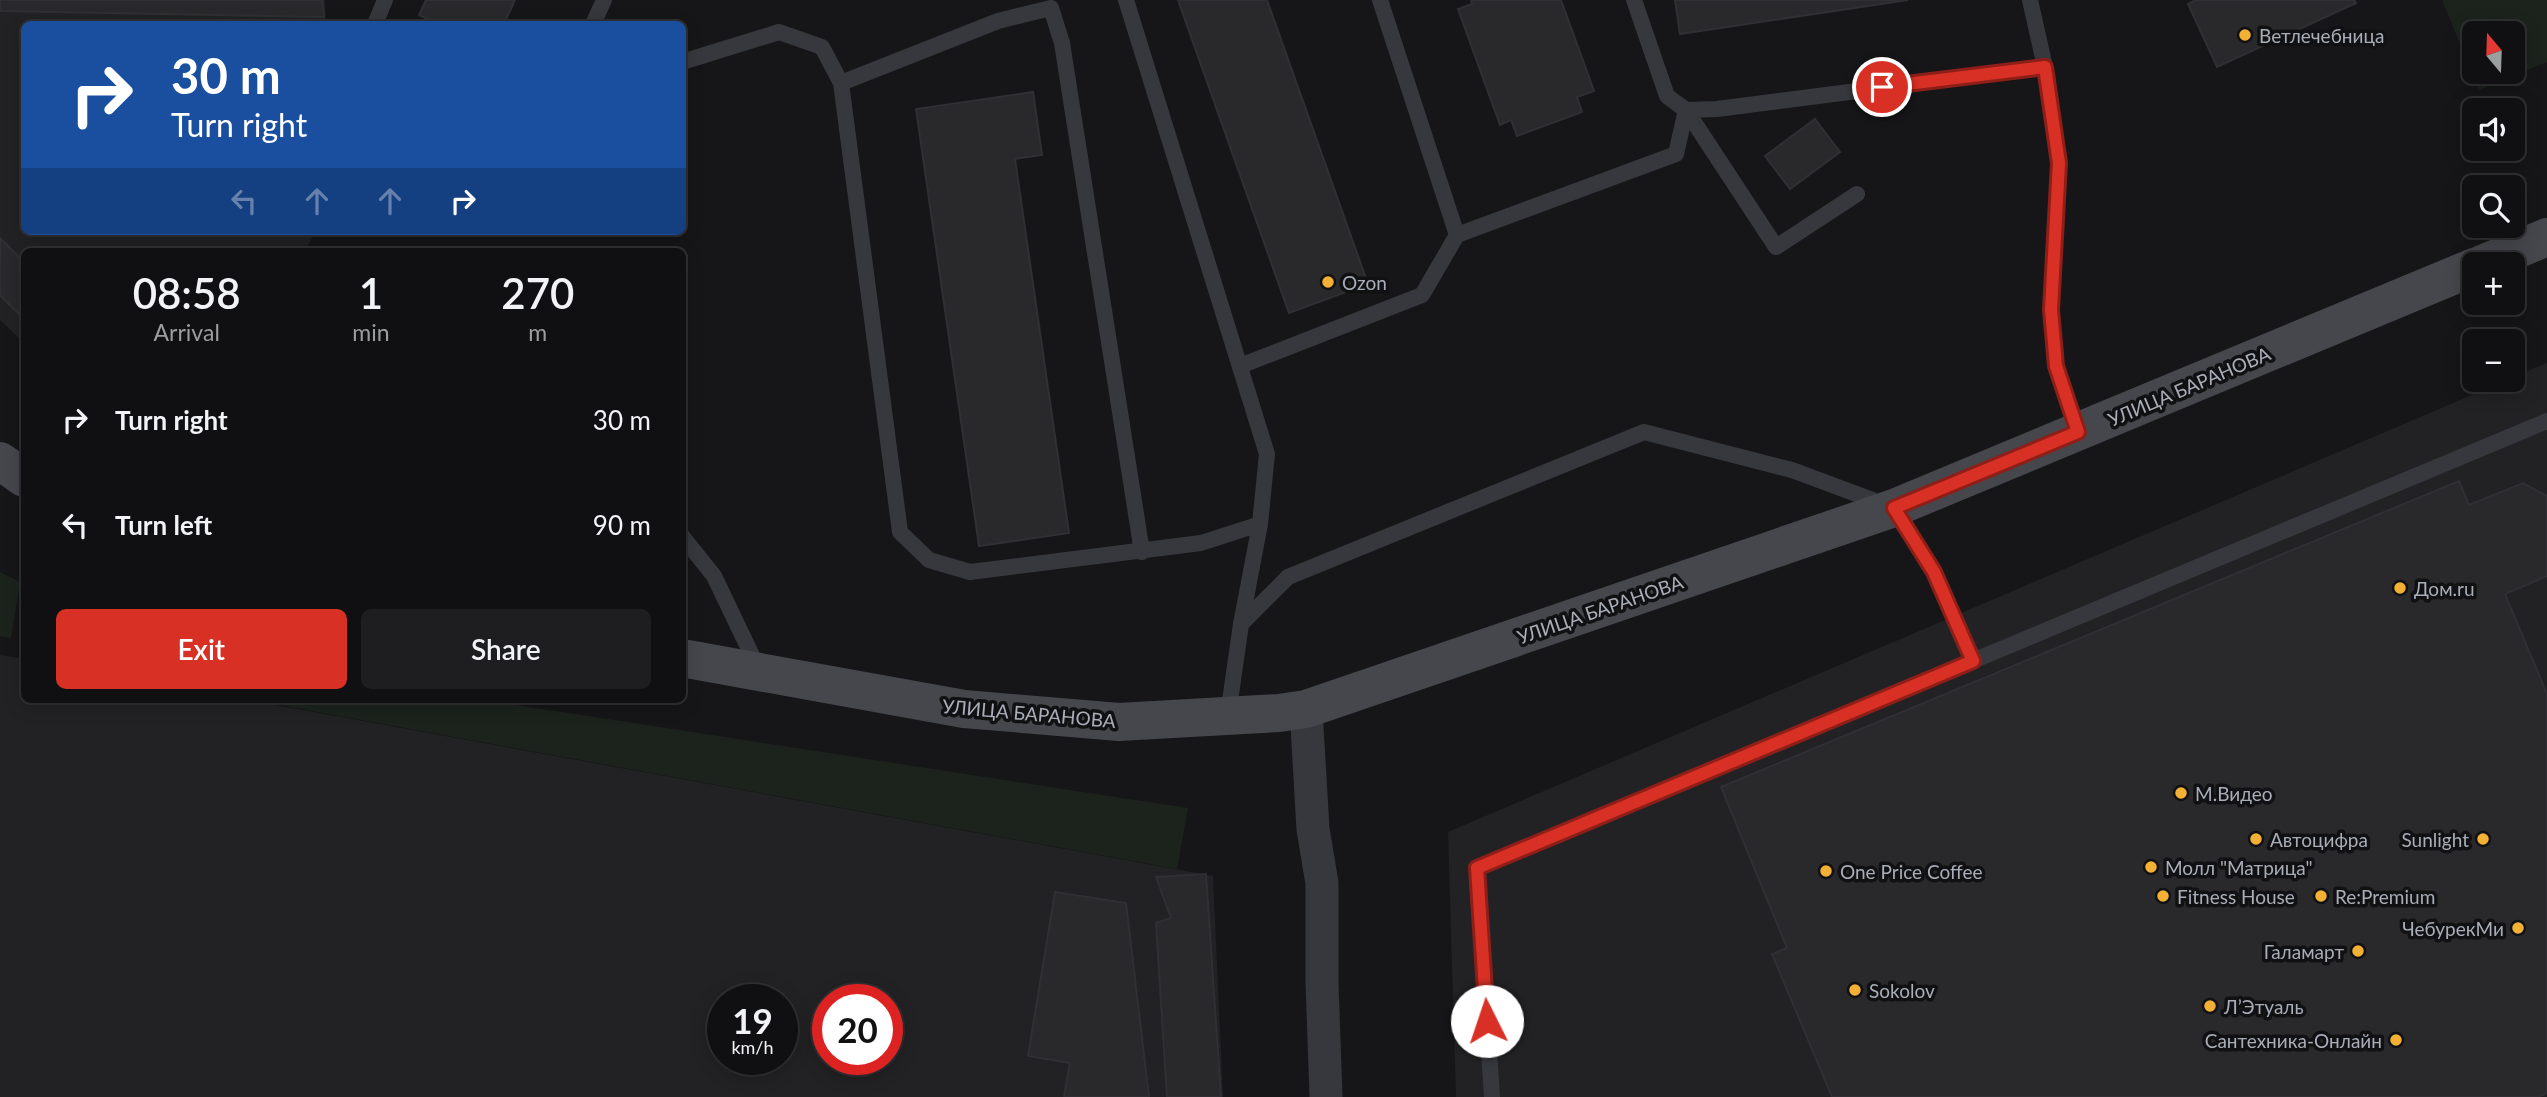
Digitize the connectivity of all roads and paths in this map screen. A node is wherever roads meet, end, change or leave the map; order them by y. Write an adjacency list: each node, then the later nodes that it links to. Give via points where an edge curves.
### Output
1 (385, 0): 7 (lane)
2 (604, 0): 8 (lane)
3 (1126, 0): 18 (lane)
4 (1380, 0): 14 (lane)
5 (1634, 0): 12 (lane, via 1667,96)
6 (2030, 0): 10 (lane)
7 (375, 21)
8 (594, 21)
9 (686, 61): 11 (lane, via 779,32 822,47)
10 (2045, 67): 12 (lane); 20 (lane, via 2059,163 2051,310 2056,366)
11 (841, 83): 26 (lane, via 900,532 929,559 970,572); 26 (lane, via 998,21 1051,8 1062,43)
12 (1686, 110): 13 (lane, via 1776,247); 14 (lane, via 1676,154)
13 (1857, 194)
14 (1457, 235): 18 (lane, via 1422,295)
15 (2547, 237): 16 (main road)
16 (2511, 252)
17 (2462, 272): 20 (main road, УЛИЦА БАРАНОВА)
18 (1240, 366): 24 (lane, via 1267,454)
19 (2547, 421): 29 (lane)
20 (2078, 432): 23 (main road, УЛИЦА БАРАНОВА)
21 (0, 461): 22 (main road)
22 (21, 476)
23 (1894, 508): 27 (lane, via 1792,470 1644,432 1288,577); 29 (lane, via 1934,572); 31 (main road, УЛИЦА БАРАНОВА)
24 (1259, 524): 26 (lane, via 1201,543); 27 (lane)
25 (686, 541): 30 (lane, via 714,576)
26 (1142, 552)
27 (1241, 624): 32 (lane)
28 (686, 659): 30 (main road, УЛИЦА БАРАНОВА)
29 (1973, 661): 34 (lane, via 1477,868)
30 (760, 673): 32 (main road, УЛИЦА БАРАНОВА, via 964,709 1119,722)
31 (1306, 709): 32 (main road, УЛИЦА БАРАНОВА); 33 (street, via 1313,829 1322,883)
32 (1228, 715)
33 (1326, 1097)
34 (1492, 1097)

